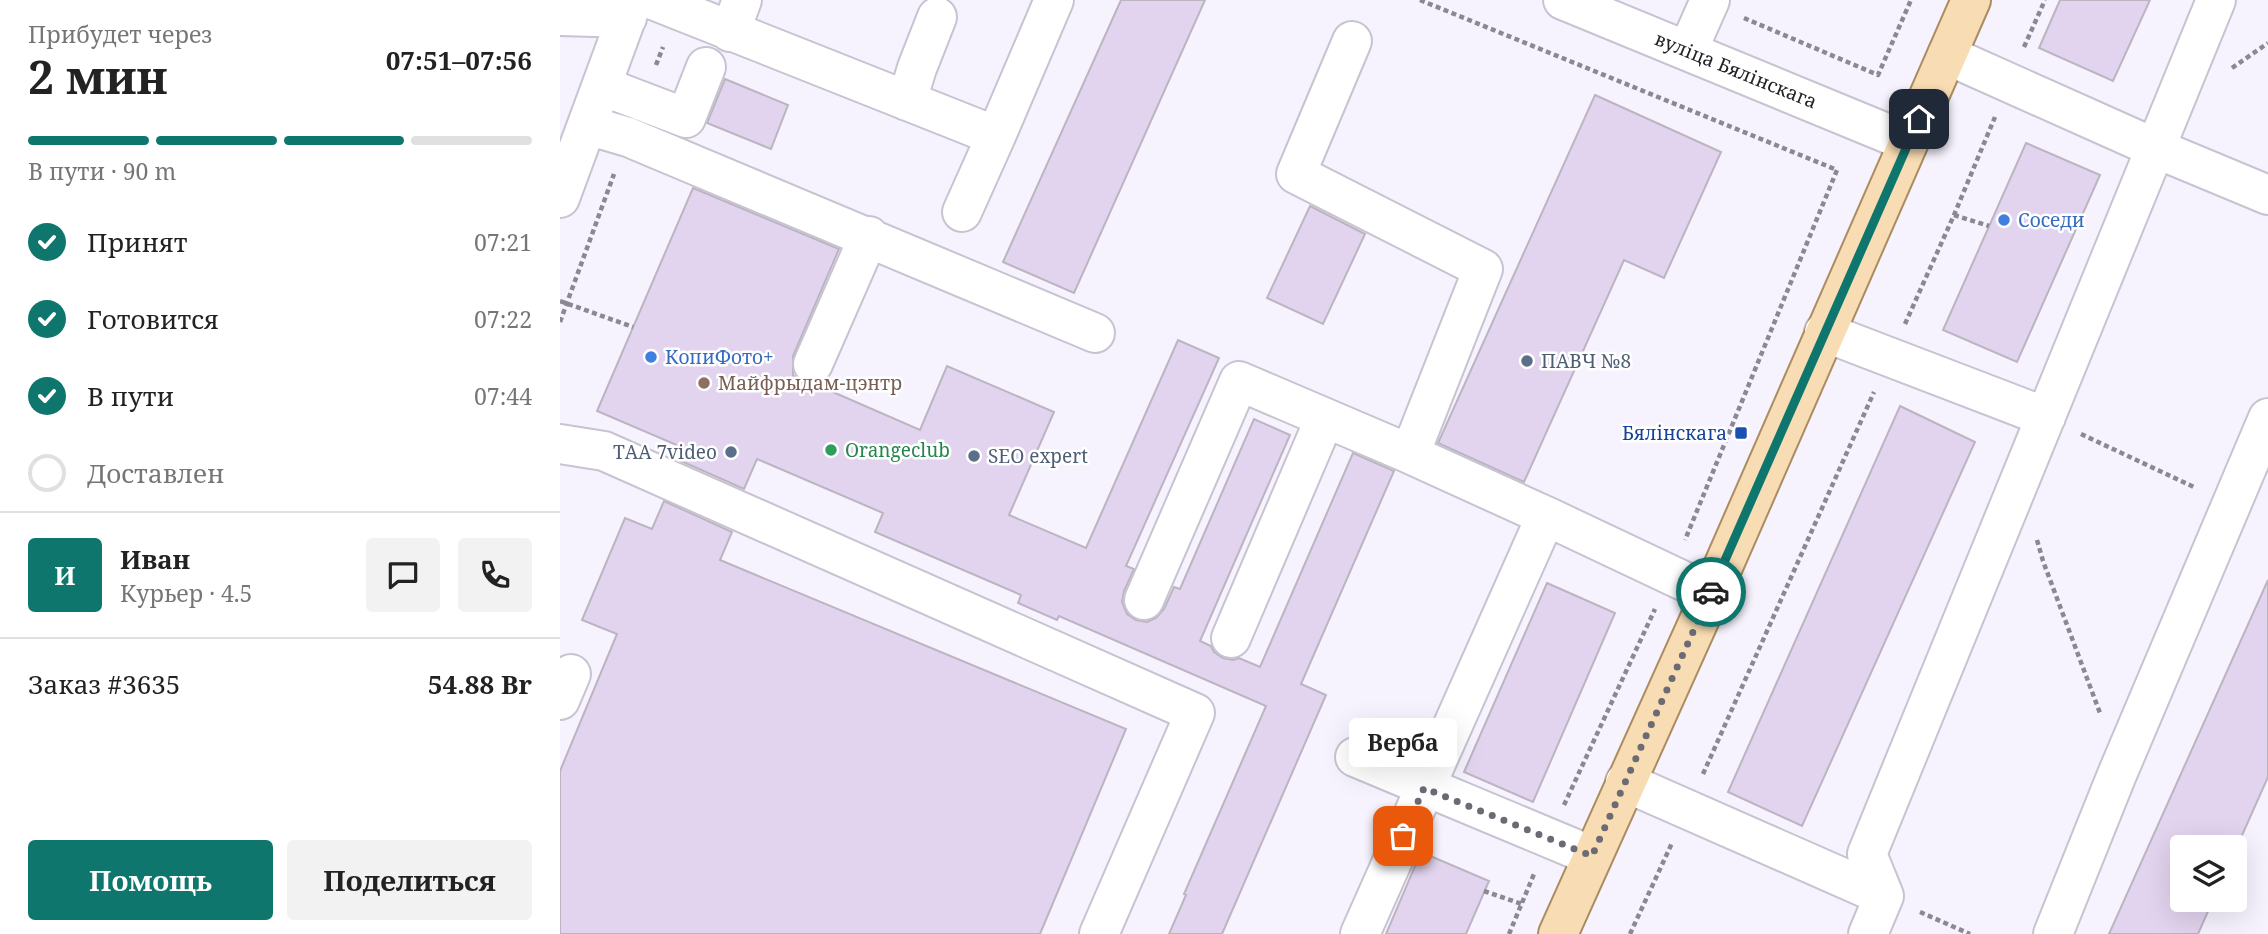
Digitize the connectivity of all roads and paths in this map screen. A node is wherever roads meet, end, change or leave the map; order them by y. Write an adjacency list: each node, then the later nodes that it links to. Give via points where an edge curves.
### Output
1 (1054, 0): 21 (street)
2 (1420, 0): 24 (path)
3 (1563, 0): 14 (street, вуліца Бялінскага)
4 (1911, 0): 8 (path, via 1878,75)
5 (1971, 0): 15 (main road)
6 (2045, 0): 17 (path)
7 (2216, 0): 23 (street)
8 (1709, 1): 14 (street)
9 (638, 6): 10 (street); 11 (street); 18 (street)
10 (560, 16)
11 (736, 16): 19 (street)
12 (937, 17): 19 (street)
13 (1352, 41): 41 (street, via 1296,174 1483,269)
14 (1688, 50): 22 (street, вуліца Бялінскага)
15 (1947, 55): 17 (street); 22 (main road)
16 (706, 67): 18 (street, via 686,118)
17 (2009, 82): 23 (street); 28 (path)
18 (602, 86): 20 (street)
19 (907, 101): 21 (street)
20 (587, 125): 26 (street); 30 (street, via 628,137)
21 (996, 136): 27 (street)
22 (1908, 142): 33 (main road)
23 (2155, 148): 25 (street); 37 (street)
24 (1836, 170)
25 (2268, 195)
26 (560, 198)
27 (962, 212)
28 (1954, 215): 29 (path); 35 (path)
29 (1989, 226)
30 (869, 236): 34 (street); 36 (street)
31 (560, 301): 32 (path)
32 (634, 327)
33 (1824, 332): 35 (street); 45 (main road)
34 (1095, 333)
35 (1889, 358): 37 (street); 52 (path)
36 (813, 364)
37 (2046, 417): 42 (path); 55 (street, via 1867,853)
38 (1325, 418): 41 (street); 46 (street, via 1239,381); 47 (street)
39 (2268, 418): 42 (street)
40 (560, 444): 57 (street, via 604,451 1195,713)
41 (1410, 454): 43 (street)
42 (2231, 505): 63 (street)
43 (1546, 516): 45 (street); 51 (street)
44 (2036, 537): 48 (path)
45 (1711, 594): 50 (main road)
46 (1144, 600)
47 (1231, 638)
48 (2102, 721)
49 (1355, 757): 51 (street)
50 (1625, 782): 52 (street); 53 (main road)
51 (1424, 788): 53 (street); 58 (street)
52 (1688, 809): 55 (street); 60 (path)
53 (1592, 856): 59 (main road)
54 (1484, 891): 56 (path)
55 (1884, 896): 61 (street); 62 (path)
56 (1522, 904)
57 (1099, 934)
58 (1360, 934)
59 (1558, 934)
60 (1630, 934)
61 (1868, 934)
62 (1970, 934)
63 (2053, 934)

